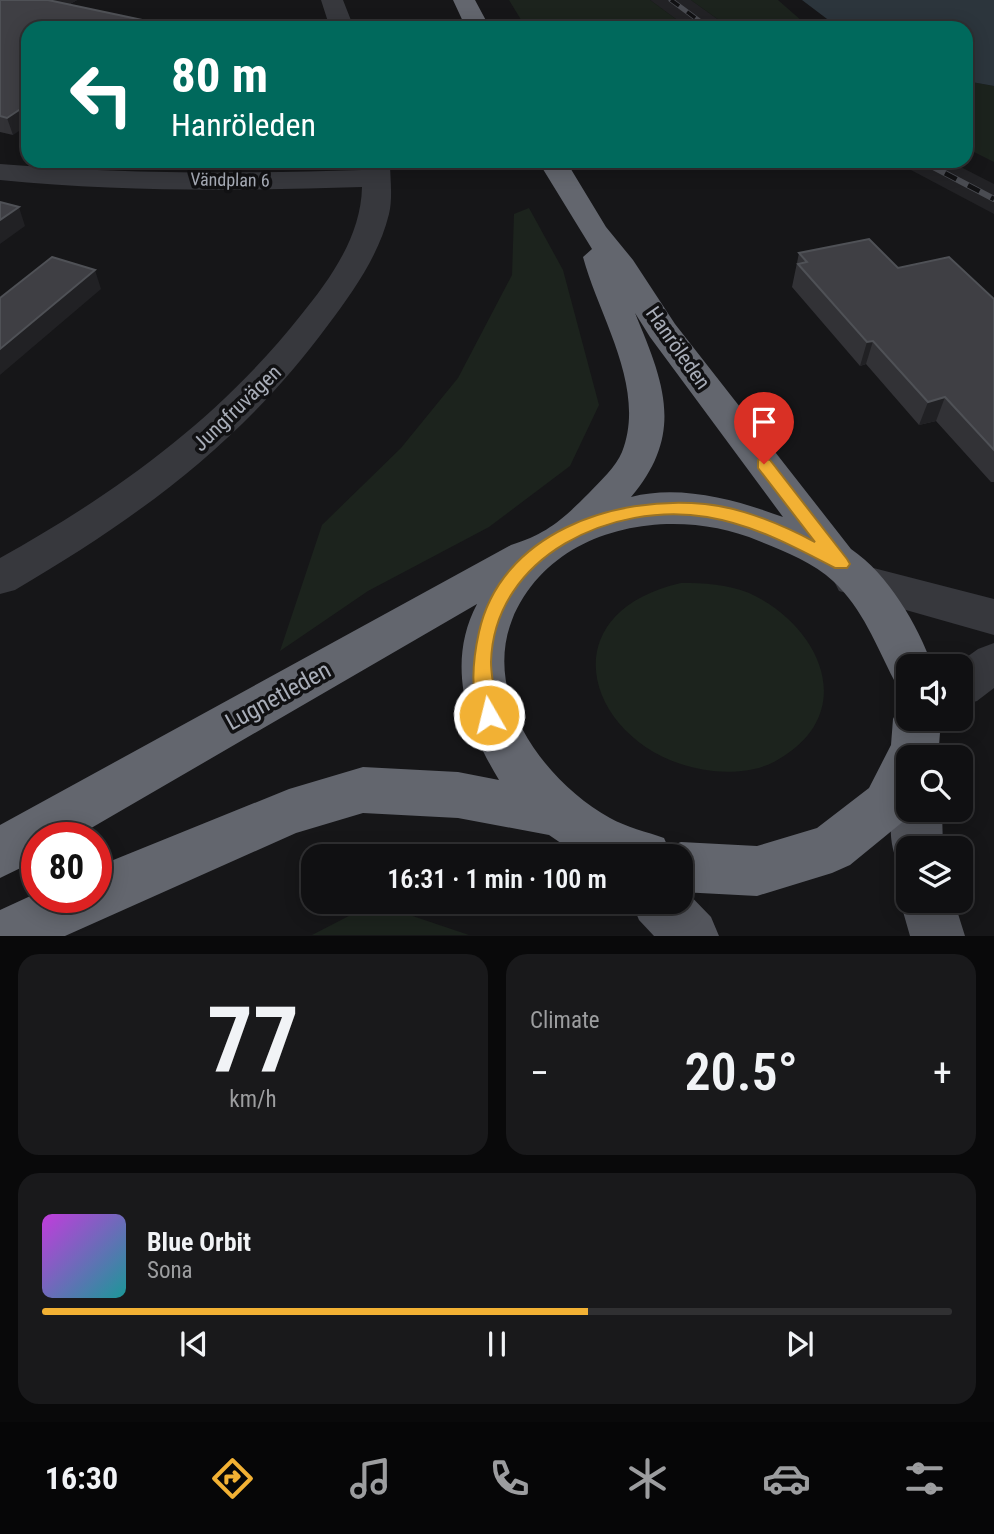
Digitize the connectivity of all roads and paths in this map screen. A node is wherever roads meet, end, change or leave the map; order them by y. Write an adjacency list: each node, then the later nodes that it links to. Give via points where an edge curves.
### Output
1 (332, 0): 3 (street)
2 (464, 0): 4 (highway)
3 (340, 21)
4 (474, 21)
5 (556, 168): 8 (highway, Hanröleden)
6 (376, 170): 7 (street, Vändplan 6, via 291,181); 11 (street, Jungfruvägen, via 371,223 364,243 291,355 237,414 172,471)
7 (0, 172)
8 (593, 231): 9 (highway, Hanröleden, via 649,416 641,452 632,468); 10 (highway, Hanröleden, via 702,384)
9 (568, 533): 10 (highway, via 641,510 706,510 771,527); 17 (highway, via 518,571 492,613 482,662 489,715 516,767); 19 (highway, Lugnetleden)
10 (848, 571): 12 (street); 13 (highway, Hanröleden, via 894,627)
11 (0, 578)
12 (994, 617)
13 (905, 654)
14 (994, 662): 15 (street)
15 (973, 678)
16 (914, 740): 20 (highway, via 887,804 832,848 757,871)
17 (589, 835): 18 (highway); 21 (highway, via 458,794 363,790 289,812)
18 (613, 844)
19 (0, 853)
20 (693, 868)
21 (112, 886)
22 (54, 913): 25 (highway)
23 (931, 913): 27 (main road)
24 (671, 914): 26 (main road)
25 (4, 936)
26 (692, 936)
27 (938, 936)

